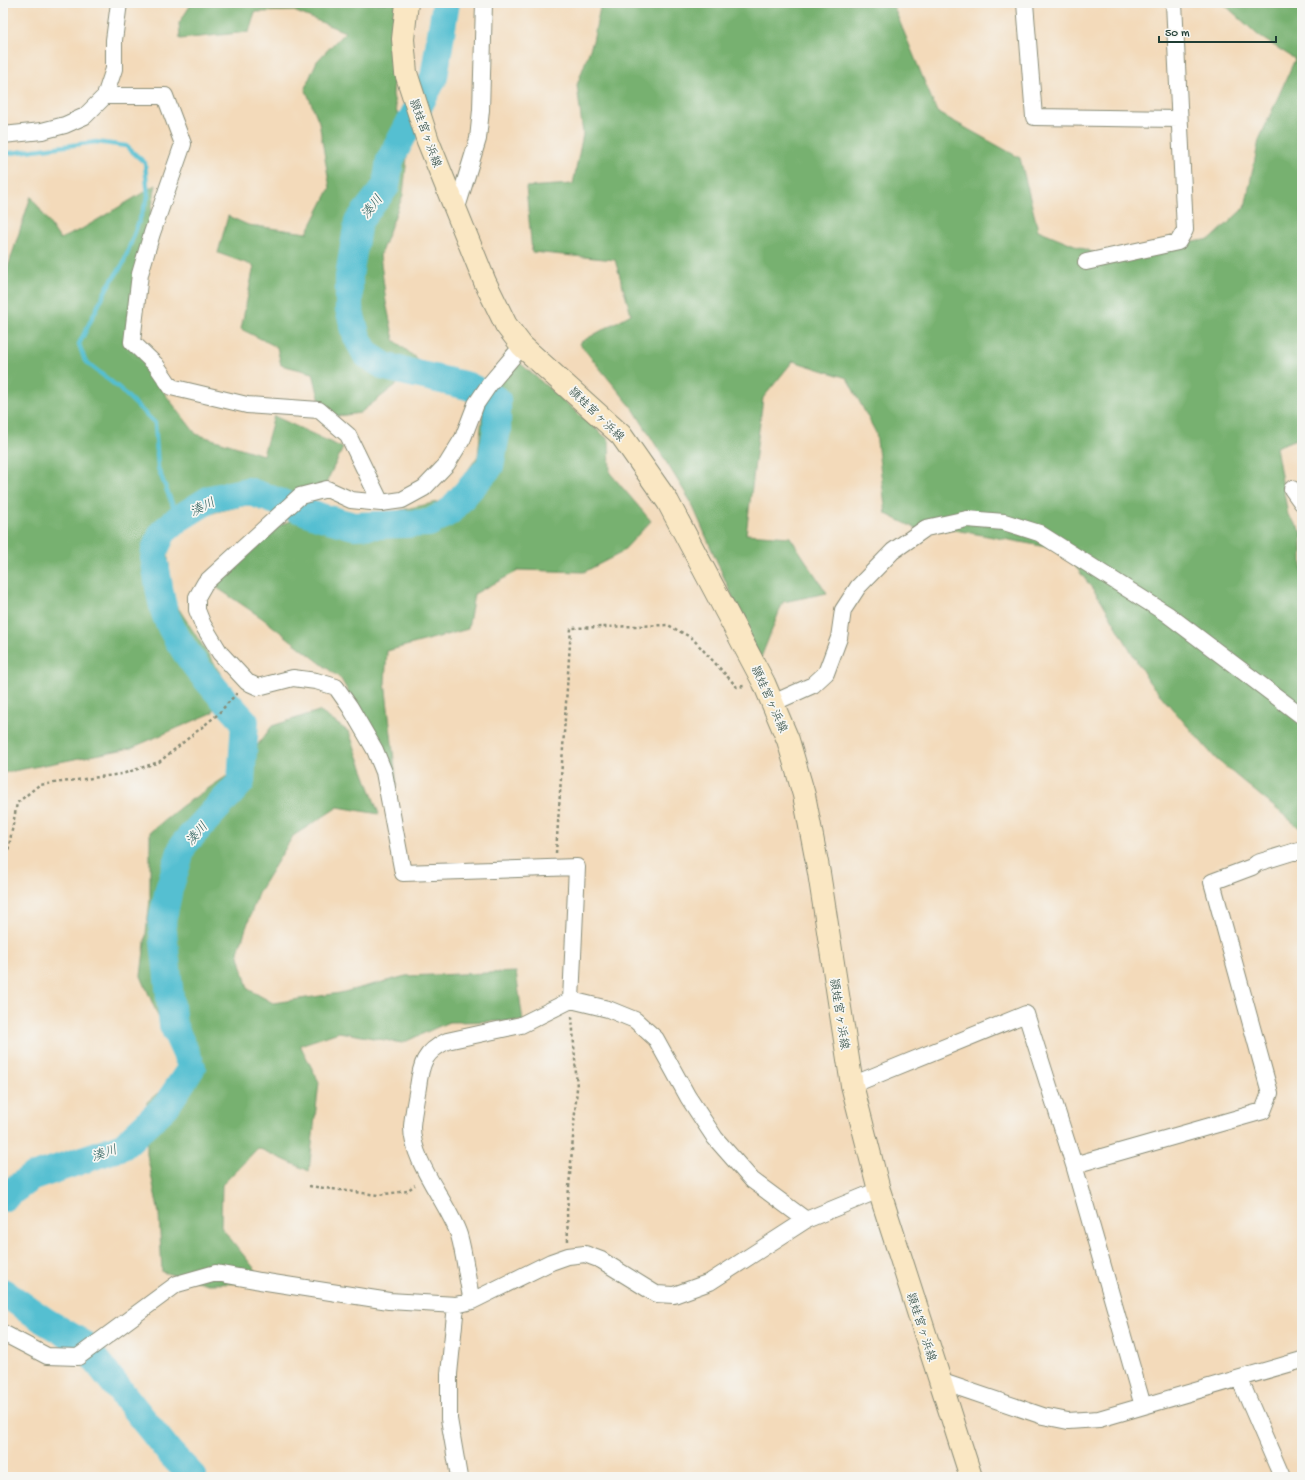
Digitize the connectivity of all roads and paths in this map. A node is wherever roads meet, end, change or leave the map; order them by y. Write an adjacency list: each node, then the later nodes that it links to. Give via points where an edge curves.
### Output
1 (119, 3): 6 (street, via 114,40 114,69)
2 (407, 3): 9 (main road, 頴娃宮ヶ浜線, via 403,38 406,73 428,142)
3 (484, 3): 9 (street, via 478,139)
4 (1025, 3): 7 (street, via 1034,117)
5 (1174, 3): 7 (street)
6 (105, 96): 8 (street, via 85,116 65,125 42,131); 13 (street, via 165,96 183,144 140,274 132,342 156,364 171,387 247,405 318,410 348,435)
7 (1179, 119): 10 (street, via 1186,227 1178,242)
8 (3, 135)
9 (456, 211): 11 (main road, 頴娃宮ヶ浜線, via 484,282 506,325)
10 (1086, 262)
11 (522, 346): 13 (street, via 476,404 463,438 447,464 424,488 402,500); 15 (main road, 頴娃宮ヶ浜線, via 621,435 668,502)
12 (1292, 489): 14 (street)
13 (381, 503): 20 (street, via 351,500 326,489 300,496 206,583 197,597 197,610 203,625 220,653 247,682 258,687 293,678 336,687 375,750 384,772 403,874)
14 (1302, 503)
15 (764, 683): 17 (main road, 頴娃宮ヶ浜線); 20 (path, via 737,687 692,638 668,625 571,628)
16 (234, 696): 21 (path, via 216,715 159,762 122,774 39,785 17,803)
17 (773, 703): 18 (street, via 813,685 826,673 839,638 843,610 858,587 893,551 926,528 967,519 1004,522 1039,532 1167,614); 23 (main road, 頴娃宮ヶ浜線, via 788,740 804,795 819,873)
18 (1302, 716)
19 (1302, 853): 24 (street, via 1299,850 1264,861 1212,882 1270,1093 1263,1111)
20 (555, 868): 22 (street, via 577,867)
21 (3, 879)
22 (571, 1000): 25 (street, via 522,1025 447,1041 427,1056 421,1066 412,1127 414,1140); 28 (street, via 608,1009 635,1020 656,1039 688,1097 715,1138 752,1180); 29 (path, via 577,1088 567,1212)
23 (852, 1085): 24 (street, via 1026,1014); 27 (main road, 頴娃宮ヶ浜線)
24 (1074, 1165): 35 (street)
25 (428, 1175): 26 (path, via 407,1191 378,1195); 30 (street, via 459,1235)
26 (309, 1186)
27 (879, 1190): 28 (street); 34 (main road, 頴娃宮ヶ浜線)
28 (806, 1220): 29 (street, via 710,1282 674,1295 656,1294 601,1260 585,1254)
29 (568, 1256): 30 (street)
30 (464, 1303): 31 (street, via 389,1301 216,1273 177,1284 78,1357 47,1356); 36 (street, via 450,1374 449,1419)
31 (3, 1333)
32 (1302, 1360): 33 (street)
33 (1240, 1380): 35 (street); 38 (street)
34 (940, 1381): 35 (street, via 1043,1416 1068,1421 1099,1419); 37 (main road, 頴娃宮ヶ浜線)
35 (1144, 1406)
36 (458, 1477)
37 (970, 1477)
38 (1282, 1477)

